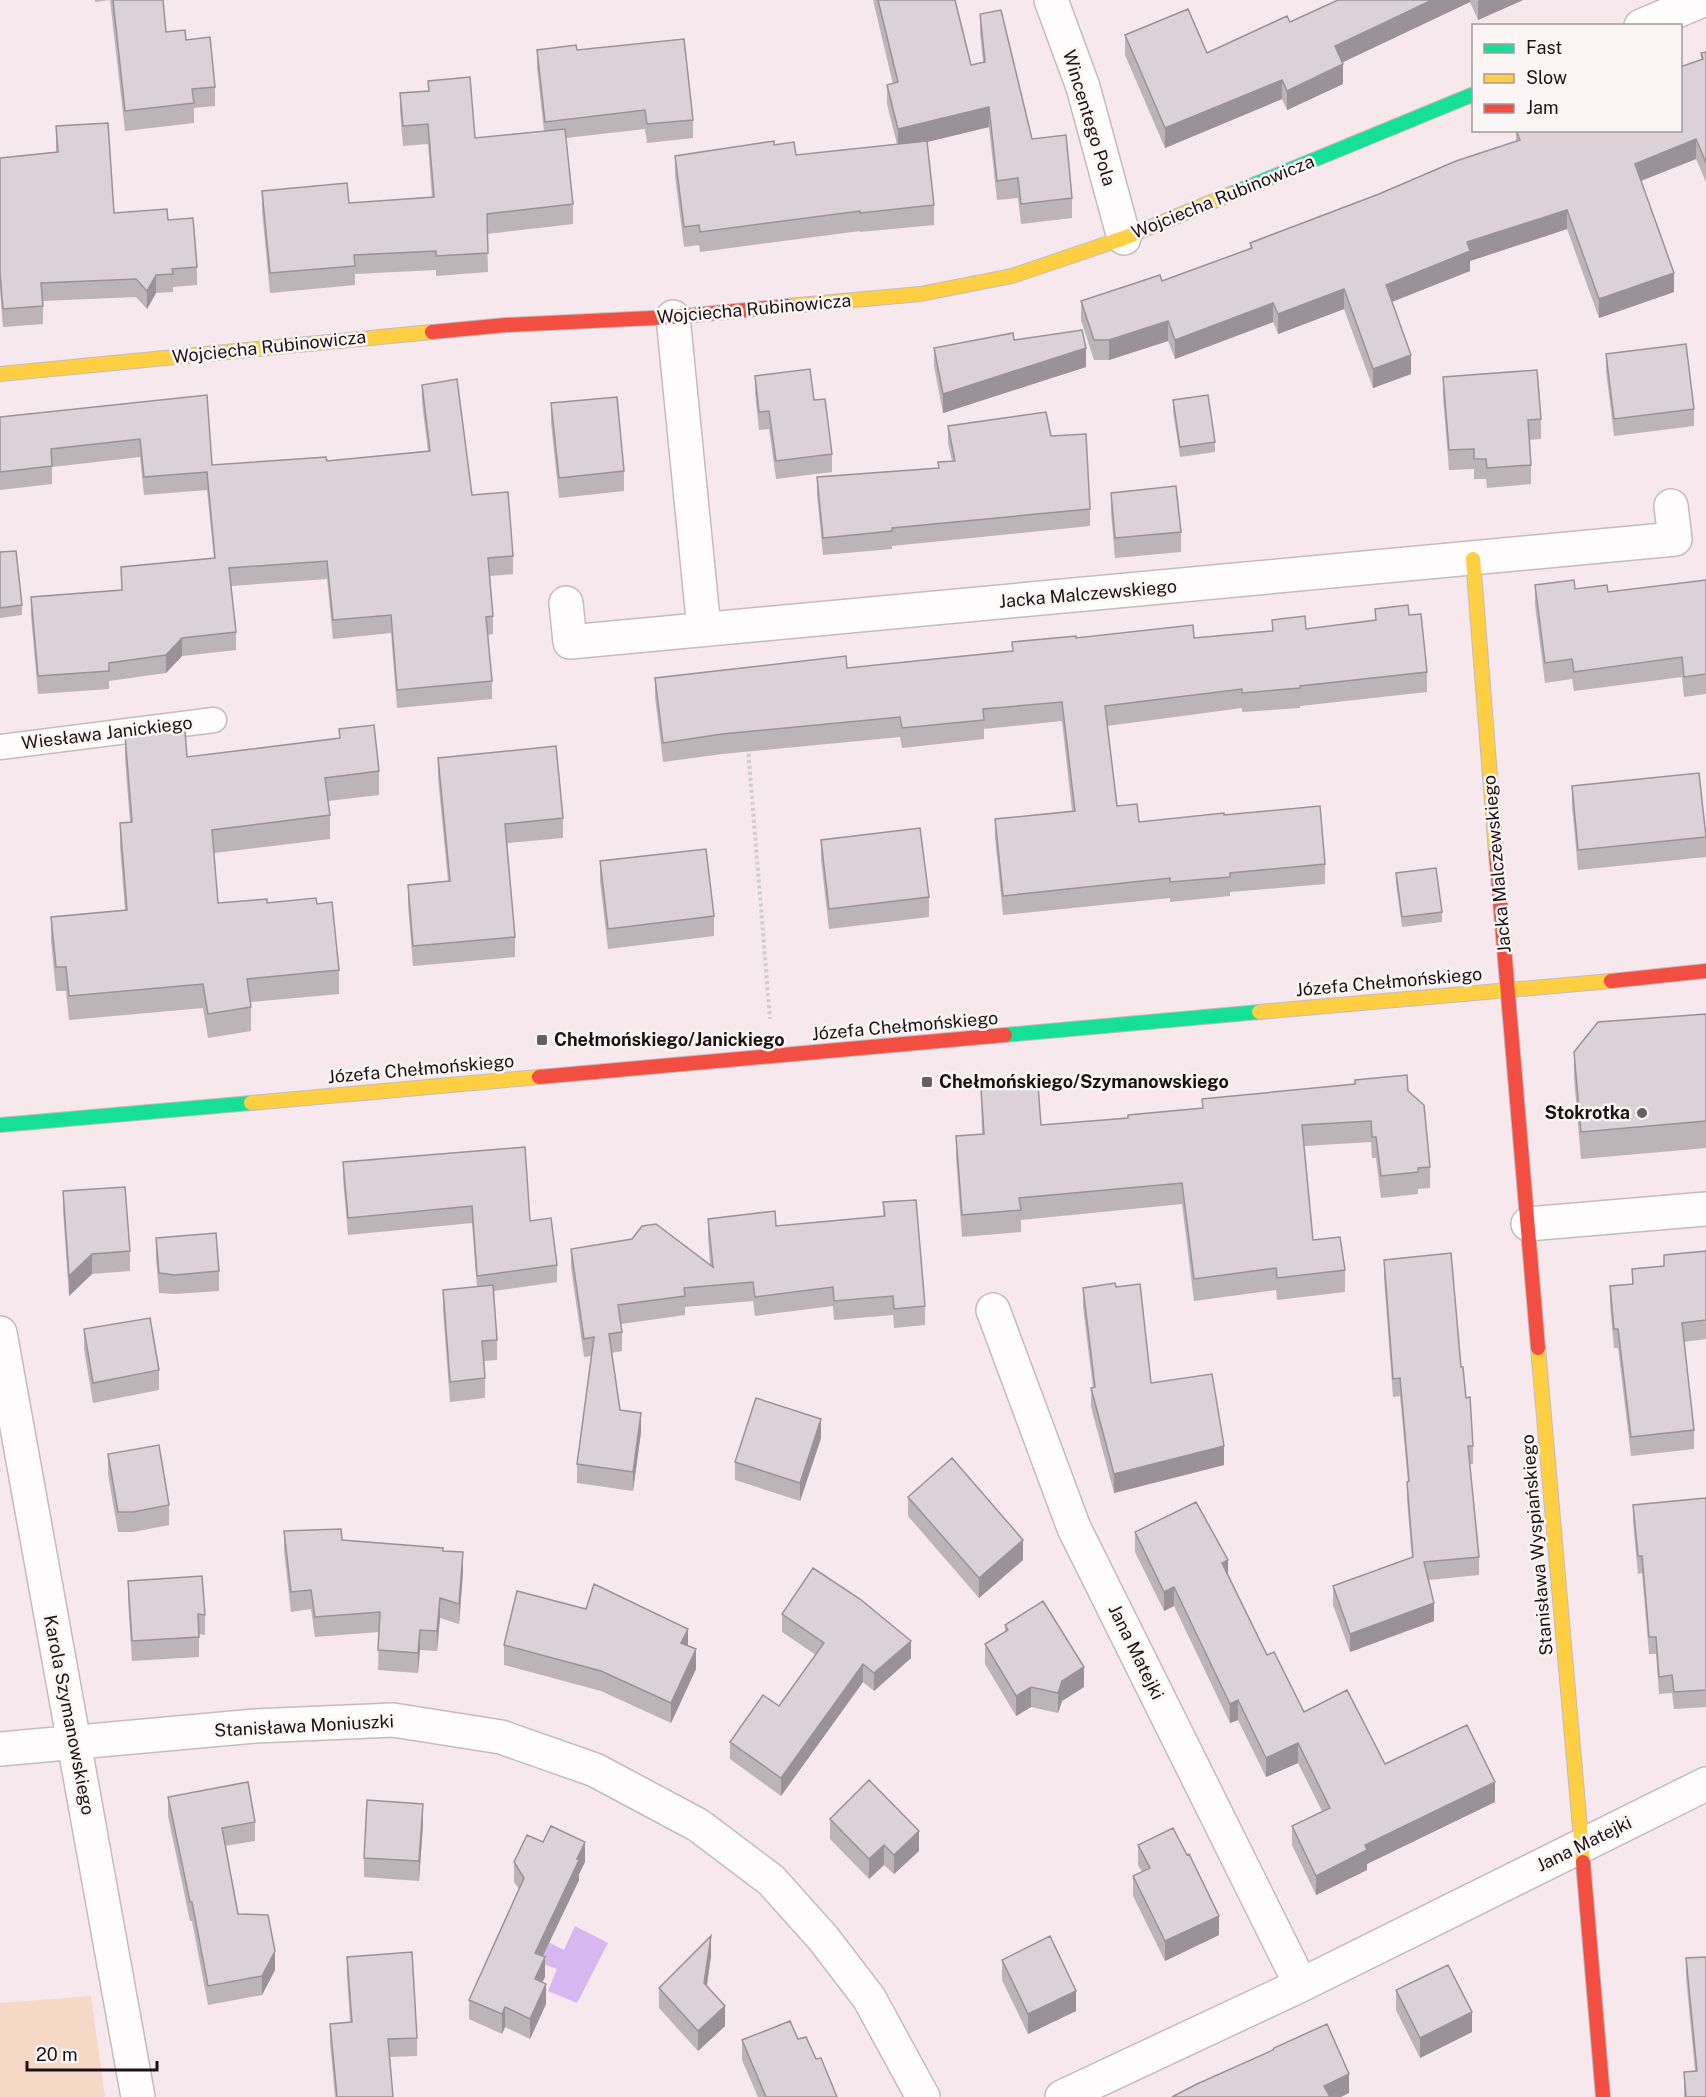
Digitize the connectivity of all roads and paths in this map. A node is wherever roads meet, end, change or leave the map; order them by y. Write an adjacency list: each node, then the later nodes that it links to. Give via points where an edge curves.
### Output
1 (1051, 0): 5 (street, Wincentego Pola, via 1083,87)
2 (1703, 0): 3 (street)
3 (1646, 24)
4 (1472, 94): 5 (street, Wojciecha Rubinowicza)
5 (1124, 238): 6 (street, Wojciecha Rubinowicza, via 1012,276 920,294)
6 (673, 317): 7 (street, Wojciecha Rubinowicza, via 506,325); 11 (street)
7 (0, 374)
8 (1671, 506): 9 (street, Jacka Malczewskiego, via 1675,539)
9 (1473, 559): 11 (street, Jacka Malczewskiego); 16 (street, Jacka Malczewskiego)
10 (566, 603): 11 (street, Jacka Malczewskiego, via 570,642)
11 (704, 629)
12 (214, 720): 14 (lane, Wiesława Janickiego)
13 (747, 738): 17 (path)
14 (0, 747)
15 (1706, 971): 16 (street, Józefa Chełmońskiego)
16 (1507, 990): 18 (street, Józefa Chełmońskiego); 20 (street, Stanisława Wyspiańskiego)
17 (771, 1027)
18 (0, 1125)
19 (1706, 1209): 20 (street)
20 (1528, 1224): 26 (street, Stanisława Wyspiańskiego)
21 (993, 1310): 27 (street, Jana Matejki, via 1074,1528)
22 (0, 1333): 23 (street, Karola Szymanowskiego)
23 (74, 1743): 24 (street, Stanisława Moniuszki); 28 (street, Karola Szymanowskiego); 29 (street, Stanisława Moniuszki, via 255,1726 393,1720 501,1737 595,1770 698,1825 771,1880 869,1998)
24 (0, 1749)
25 (1706, 1784): 26 (street, Jana Matejki)
26 (1581, 1846): 27 (street, Jana Matejki); 31 (street, Stanisława Wyspiańskiego)
27 (1301, 1985): 30 (street, Jana Matejki)
28 (138, 2097)
29 (923, 2097)
30 (1062, 2097)
31 (1603, 2097)

